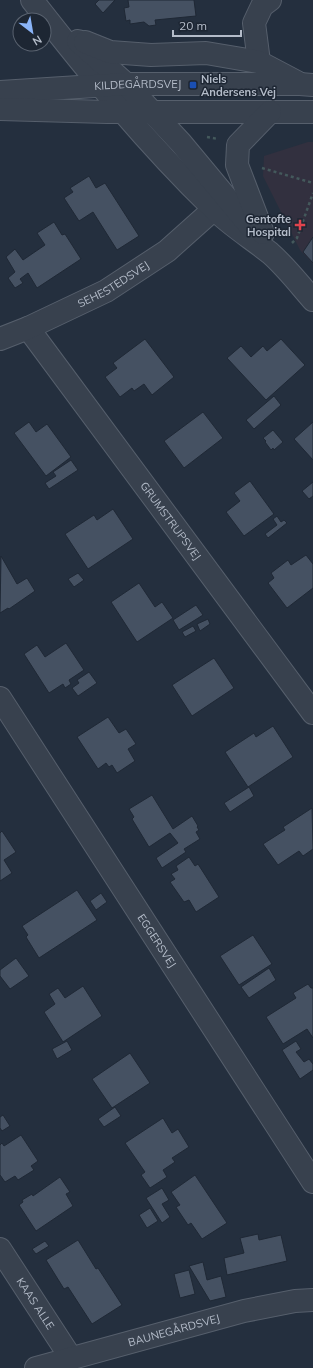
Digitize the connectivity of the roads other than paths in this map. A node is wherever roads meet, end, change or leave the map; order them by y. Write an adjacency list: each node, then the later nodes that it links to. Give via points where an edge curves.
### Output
1 (33, 0): 3 (street); 7 (street)
2 (270, 0): 4 (street, via 262,6 254,23)
3 (74, 37): 4 (street, KILDEGÅRDSVEJ, via 110,52 151,55 206,53); 5 (street)
4 (259, 62): 6 (street, KILDEGÅRDSVEJ)
5 (126, 84): 6 (street, KILDEGÅRDSVEJ); 7 (street, KILDEGÅRDSVEJ); 11 (street)
6 (306, 85)
7 (101, 86): 8 (street, KILDEGÅRDSVEJ); 10 (street)
8 (0, 92)
9 (0, 109): 10 (street)
10 (123, 112): 11 (street); 15 (street, via 158,151)
11 (152, 112): 12 (street); 15 (street, via 181,143)
12 (270, 112): 13 (street); 14 (street, via 238,145 237,165)
13 (313, 112)
14 (242, 180): 15 (street, SEHESTEDSVEJ); 16 (street)
15 (220, 203): 16 (street); 18 (street, SEHESTEDSVEJ, via 167,251 106,292)
16 (274, 257): 17 (street)
17 (313, 300)
18 (28, 328): 19 (street, SEHESTEDSVEJ); 21 (street, GRUMSTRUPSVEJ)
19 (0, 339)
20 (0, 698): 22 (street, EGGERSVEJ)
21 (313, 714)
22 (313, 1182)
23 (0, 1249): 25 (street, KAAS ALLE)
24 (313, 1300): 25 (street, BAUNEGÅRDSVEJ, via 244,1311)
25 (70, 1358): 26 (street, BAUNEGÅRDSVEJ)
26 (36, 1368)

